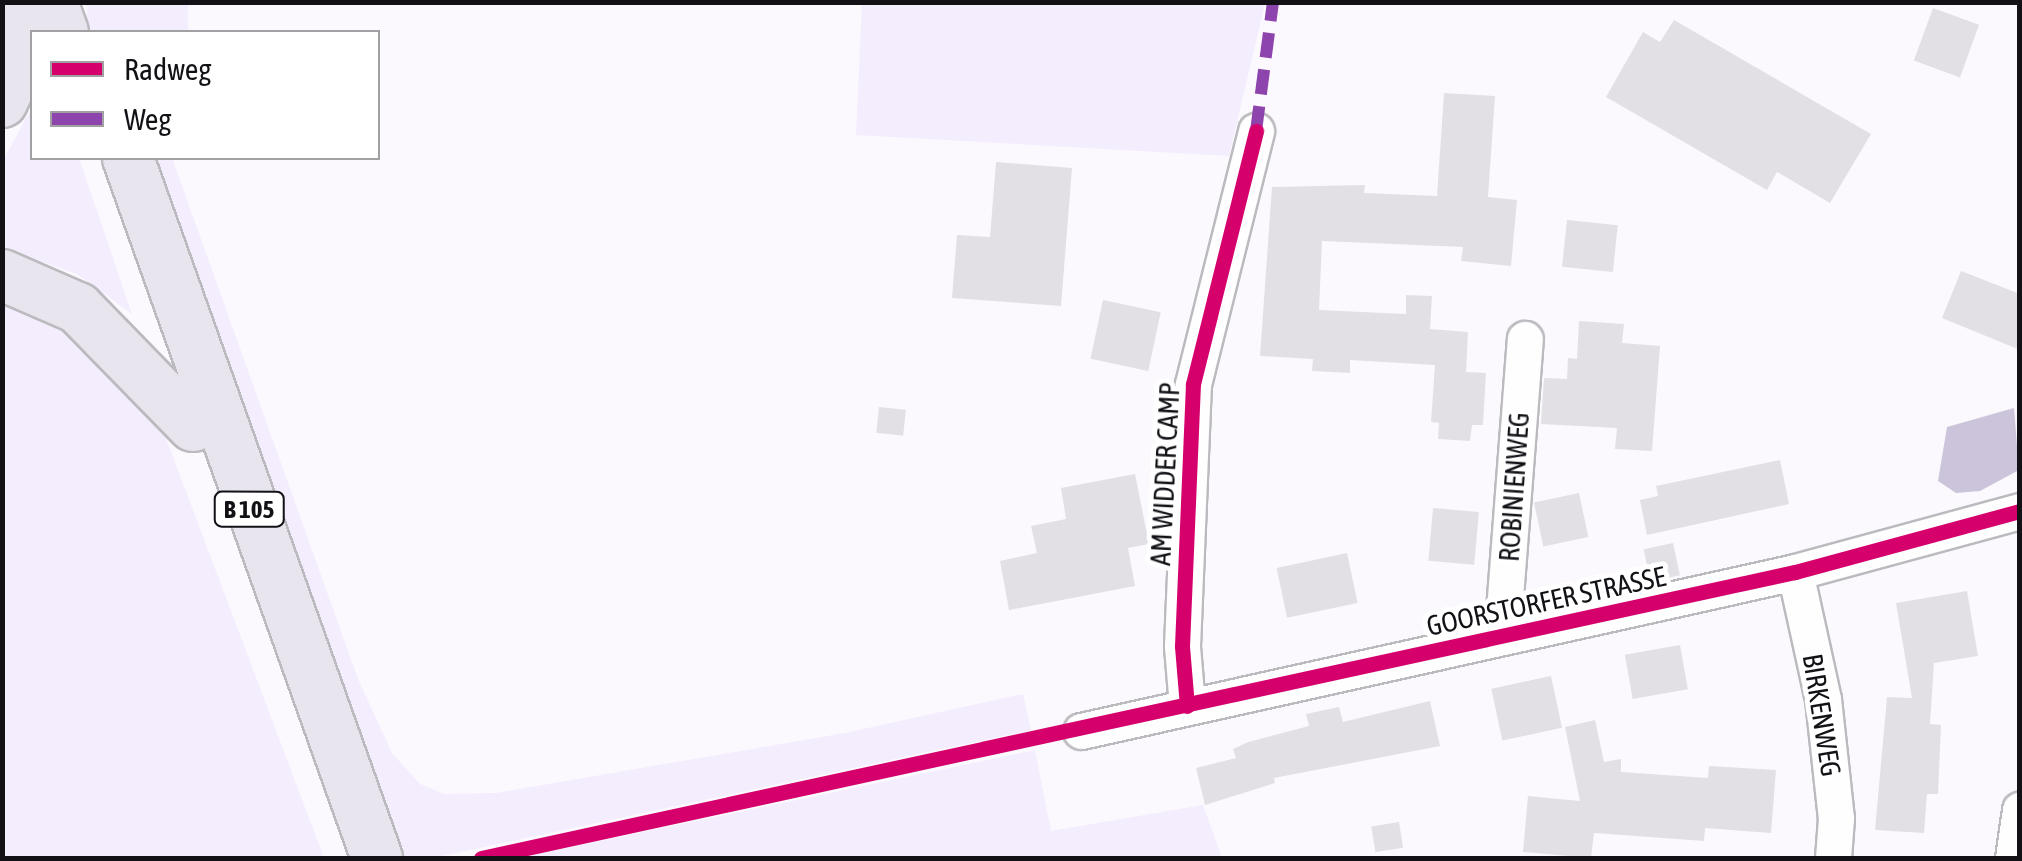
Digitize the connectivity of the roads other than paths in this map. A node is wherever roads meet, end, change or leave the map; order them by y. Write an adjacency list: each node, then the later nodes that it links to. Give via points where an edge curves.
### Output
1 (29, 2): 6 (highway, via 16,72)
2 (52, 2): 4 (highway)
3 (75, 2): 5 (highway)
4 (62, 30)
5 (84, 30)
6 (2, 102)
7 (1256, 131): 16 (street, AM WIDDER CAMP, via 1193,384 1182,646)
8 (108, 160): 12 (highway, B 105)
9 (129, 160): 20 (highway, B 105)
10 (2, 274): 12 (highway, via 78,308)
11 (1525, 338): 15 (street, ROBINIENWEG)
12 (193, 426): 19 (highway, B 105)
13 (2020, 511): 14 (street, GOORSTORFER STRASSE)
14 (1795, 572): 15 (street, GOORSTORFER STRASSE); 21 (street, BIRKENWEG, via 1823,699 1836,818)
15 (1502, 636): 16 (street, GOORSTORFER STRASSE)
16 (1187, 706): 17 (street, GOORSTORFER STRASSE)
17 (1082, 730)
18 (2020, 810): 22 (street)
19 (344, 858)
20 (377, 858)
21 (1832, 858)
22 (2014, 858)

